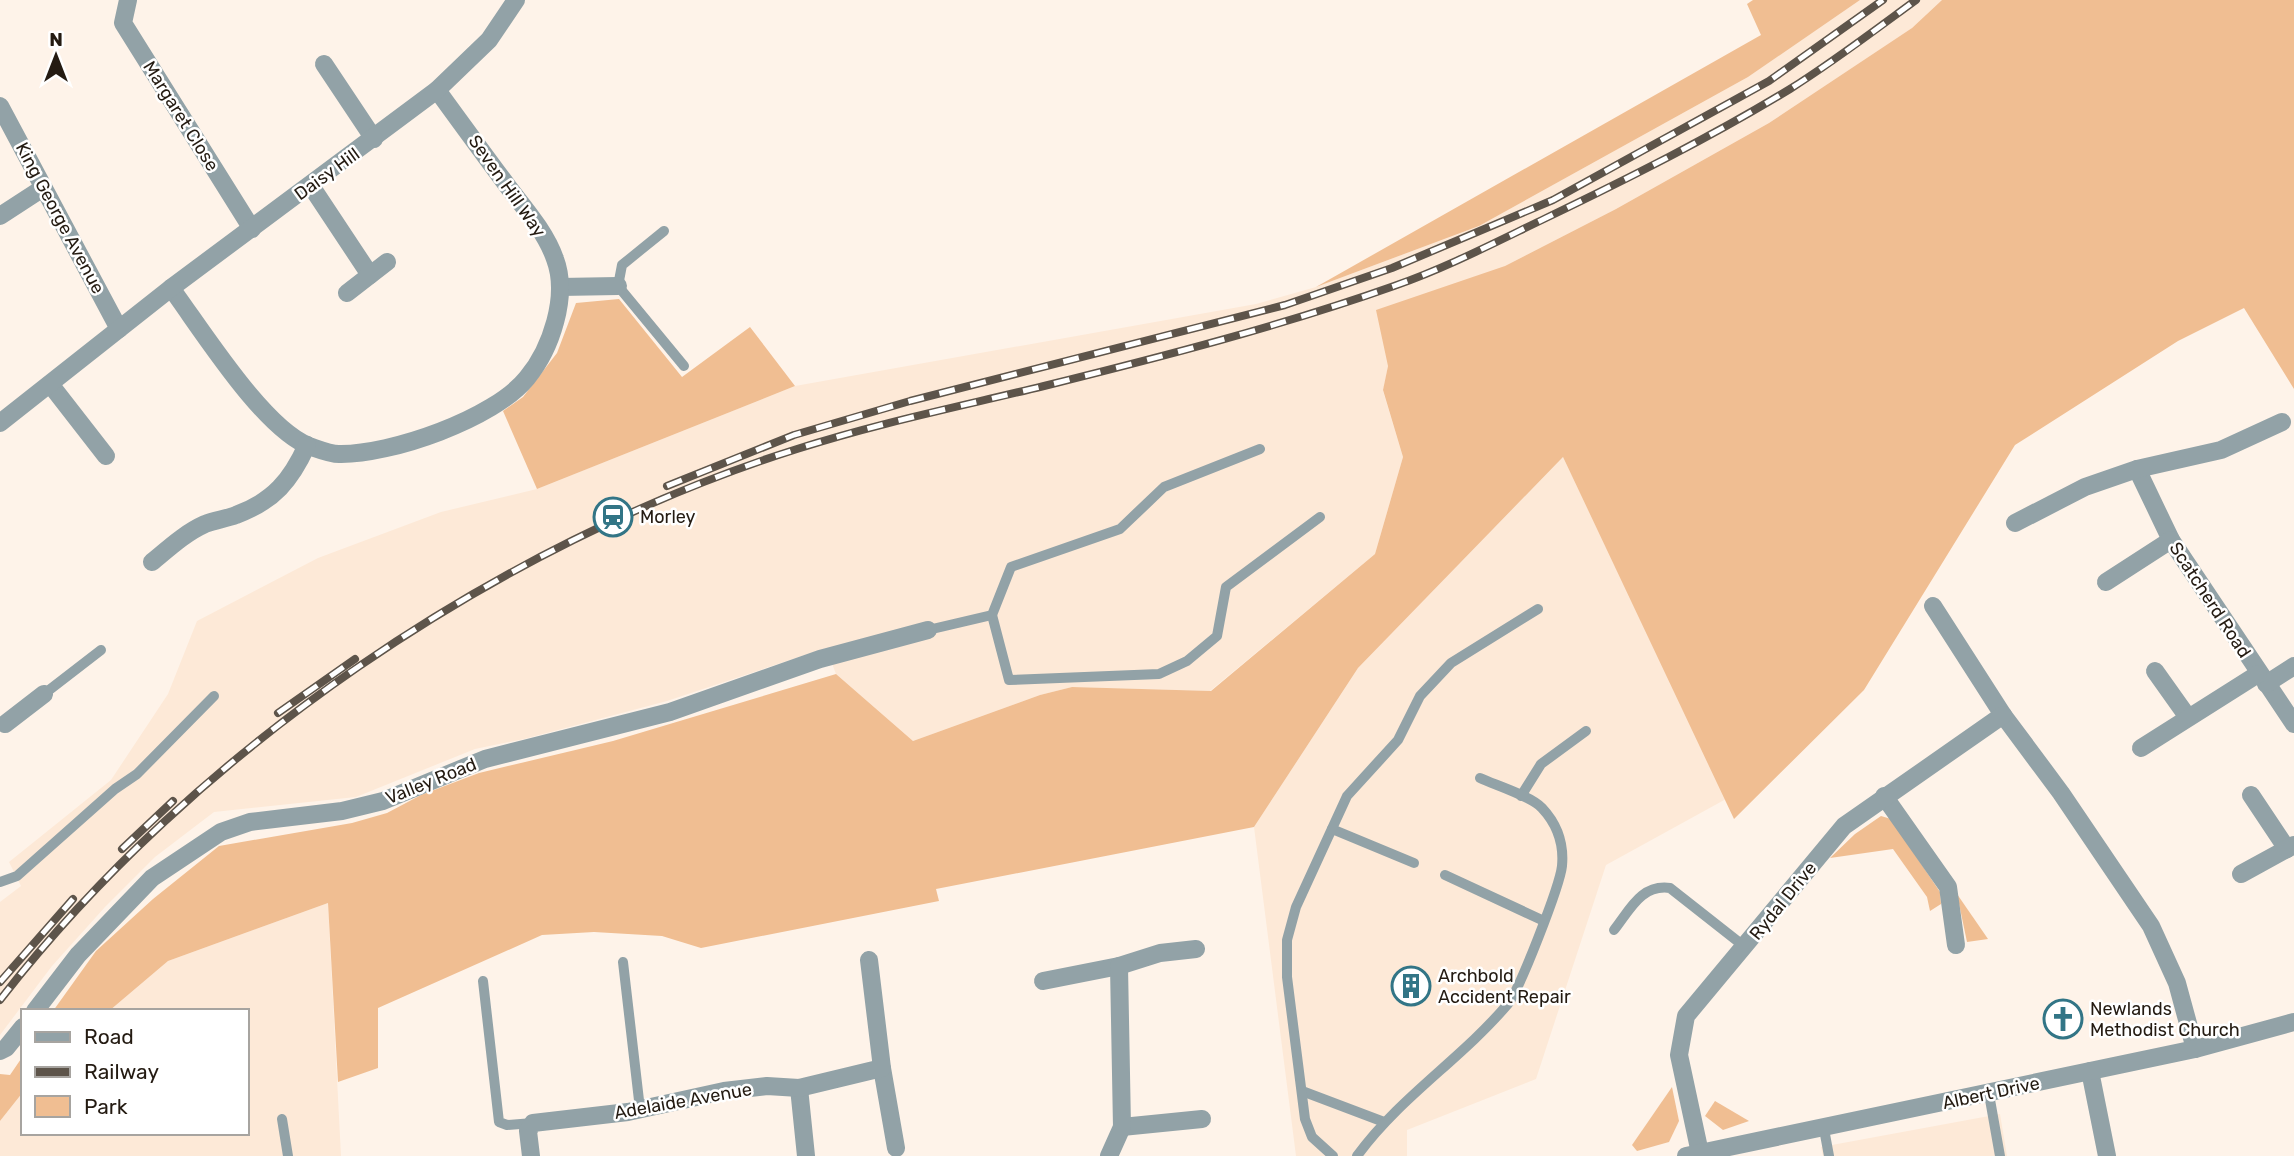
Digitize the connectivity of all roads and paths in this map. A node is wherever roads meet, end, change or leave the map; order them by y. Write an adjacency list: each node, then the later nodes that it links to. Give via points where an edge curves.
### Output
1 (128, 0): 10 (street, Margaret Close, via 123,23)
2 (516, 0): 4 (street, Daisy Hill, via 489,40)
3 (324, 64): 6 (street)
4 (437, 90): 6 (street, Daisy Hill); 15 (street, Seven Hill Way, via 540,230 556,260)
5 (0, 106): 8 (street, King George Avenue)
6 (374, 139): 7 (street, Daisy Hill)
7 (311, 186): 10 (street, Daisy Hill); 13 (street)
8 (43, 188): 9 (street); 18 (street, King George Avenue)
9 (0, 216)
10 (252, 229): 16 (street, Daisy Hill)
11 (664, 231): 14 (lane, via 622,265)
12 (387, 262): 13 (street)
13 (370, 275): 17 (street)
14 (618, 286): 15 (street); 19 (lane)
15 (560, 287): 23 (street, Seven Hill Way, via 557,314 545,348 526,379 496,404 408,444 370,453 336,454)
16 (171, 288): 18 (street, Daisy Hill); 23 (street, Seven Hill Way, via 264,413 285,433)
17 (347, 293)
18 (119, 329): 20 (street, Daisy Hill)
19 (684, 366)
20 (50, 384): 22 (street, Daisy Hill); 25 (street)
21 (2283, 422): 26 (street, via 2221,450)
22 (0, 424)
23 (307, 445): 30 (street, via 293,476 270,496 238,515 184,535)
24 (1259, 449): 34 (lane, via 1164,487 1119,529 1011,567)
25 (106, 456)
26 (2137, 469): 28 (street, via 2085,487); 29 (street, Scatcherd Road)
27 (1320, 517): 34 (lane, via 1226,587 1217,636 1187,661 1159,674 1009,680)
28 (2015, 523)
29 (2171, 540): 31 (street); 39 (street, Scatcherd Road)
30 (152, 562)
31 (2106, 582)
32 (1933, 606): 42 (street)
33 (1538, 609): 52 (lane, via 1451,663 1420,695 1398,740 1347,796)
34 (992, 615): 35 (lane)
35 (928, 631): 68 (street, Valley Road, via 820,659 670,712 485,759 383,801 250,822 221,832 152,878 78,954)
36 (101, 650): 40 (lane)
37 (2294, 666): 39 (street)
38 (2155, 671): 43 (street)
39 (2262, 679): 43 (street); 45 (street, Scatcherd Road)
40 (44, 694): 44 (street)
41 (215, 696): 57 (lane, via 137,774 17,876)
42 (2003, 715): 51 (street, Rydal Drive); 71 (street, via 2151,926 2177,983)
43 (2187, 716): 47 (street)
44 (2, 723)
45 (2294, 724)
46 (1586, 732): 50 (lane, via 1541,764)
47 (2141, 748)
48 (1480, 778): 50 (lane)
49 (2251, 795): 53 (street)
50 (1521, 796): 58 (lane, via 1540,805 1558,830 1562,867)
51 (1885, 796): 60 (street, via 1948,887); 61 (street, Rydal Drive, via 1844,826)
52 (1332, 829): 54 (lane); 76 (lane, via 1296,907 1287,940 1287,977)
53 (2290, 847): 55 (street)
54 (1414, 863)
55 (2241, 874)
56 (1445, 875): 58 (lane)
57 (0, 882)
58 (1544, 921): 81 (lane, via 1510,1002)
59 (1614, 930): 61 (lane, via 1643,892 1657,886 1670,888)
60 (1956, 945)
61 (1745, 947): 86 (street, Rydal Drive, via 1686,1016 1679,1055)
62 (1196, 949): 65 (street, via 1160,953)
63 (869, 960): 73 (street)
64 (623, 962): 78 (lane)
65 (1119, 966): 67 (street); 83 (street)
66 (483, 981): 82 (lane, via 499,1122)
67 (1043, 981)
68 (37, 1009)
69 (2294, 1022): 71 (street, Albert Drive)
70 (21, 1029): 72 (street)
71 (2195, 1049): 74 (street, Albert Drive)
72 (0, 1051)
73 (882, 1068): 75 (street, Adelaide Avenue); 85 (street)
74 (2090, 1070): 77 (street, Albert Drive); 95 (street)
75 (799, 1088): 78 (street, Adelaide Avenue, via 724,1091); 89 (street)
76 (1302, 1091): 81 (lane); 91 (lane, via 1312,1137)
77 (1989, 1094): 84 (street, Albert Drive); 94 (lane)
78 (640, 1109): 82 (street, Adelaide Avenue)
79 (282, 1119): 87 (lane)
80 (1202, 1119): 83 (street)
81 (1384, 1122): 92 (lane)
82 (533, 1123): 88 (street, via 528,1131)
83 (1122, 1127): 90 (street)
84 (1824, 1129): 86 (street, Albert Drive); 93 (lane)
85 (896, 1149)
86 (1693, 1154)
87 (288, 1156)
88 (531, 1156)
89 (806, 1156)
90 (1109, 1156)
91 (1333, 1156)
92 (1357, 1156)
93 (1829, 1156)
94 (2000, 1156)
95 (2107, 1156)

